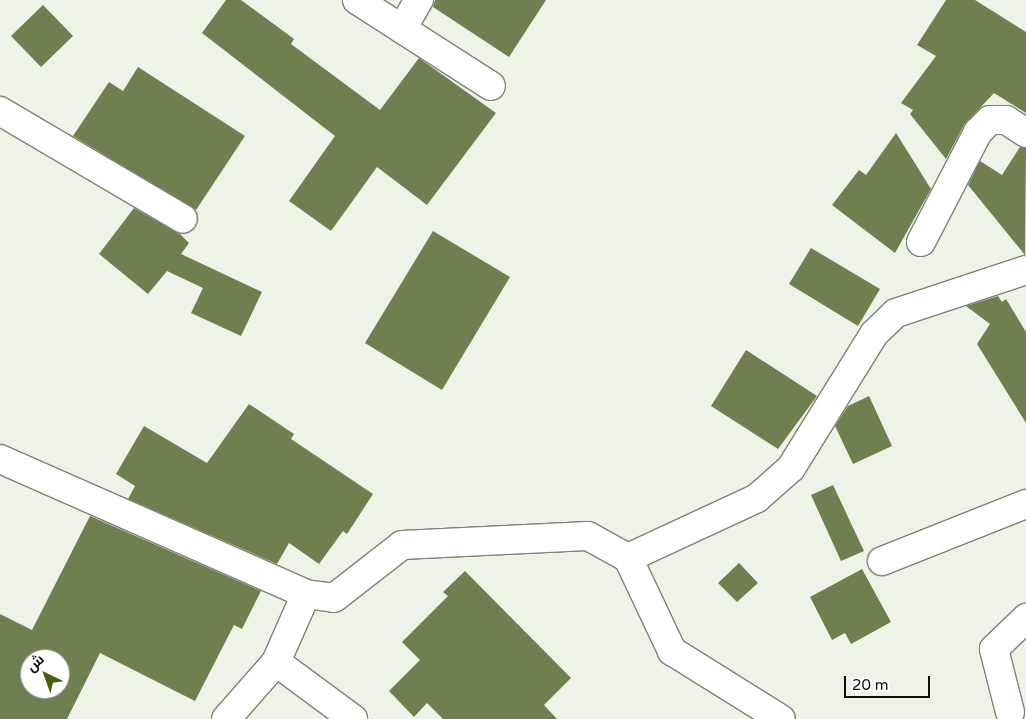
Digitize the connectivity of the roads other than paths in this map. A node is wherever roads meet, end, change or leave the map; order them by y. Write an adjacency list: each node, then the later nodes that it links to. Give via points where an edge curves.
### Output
1 (357, 0): 3 (street)
2 (419, 0): 3 (street)
3 (402, 29): 4 (street)
4 (491, 86)
5 (0, 111): 7 (street)
6 (1026, 133): 8 (street, via 1006,120 990,120 978,132)
7 (183, 219)
8 (921, 242)
9 (1026, 270): 12 (street, via 896,312 874,334 791,468 756,498)
10 (0, 459): 14 (street)
11 (1026, 504): 13 (street)
12 (628, 558): 14 (street, via 588,536 402,545 334,598); 20 (street, via 672,650)
13 (882, 561)
14 (306, 594): 16 (street)
15 (1026, 618): 17 (street, via 994,649)
16 (276, 662): 18 (street); 19 (street)
17 (1010, 712)
18 (226, 719)
19 (353, 719)
20 (781, 719)

